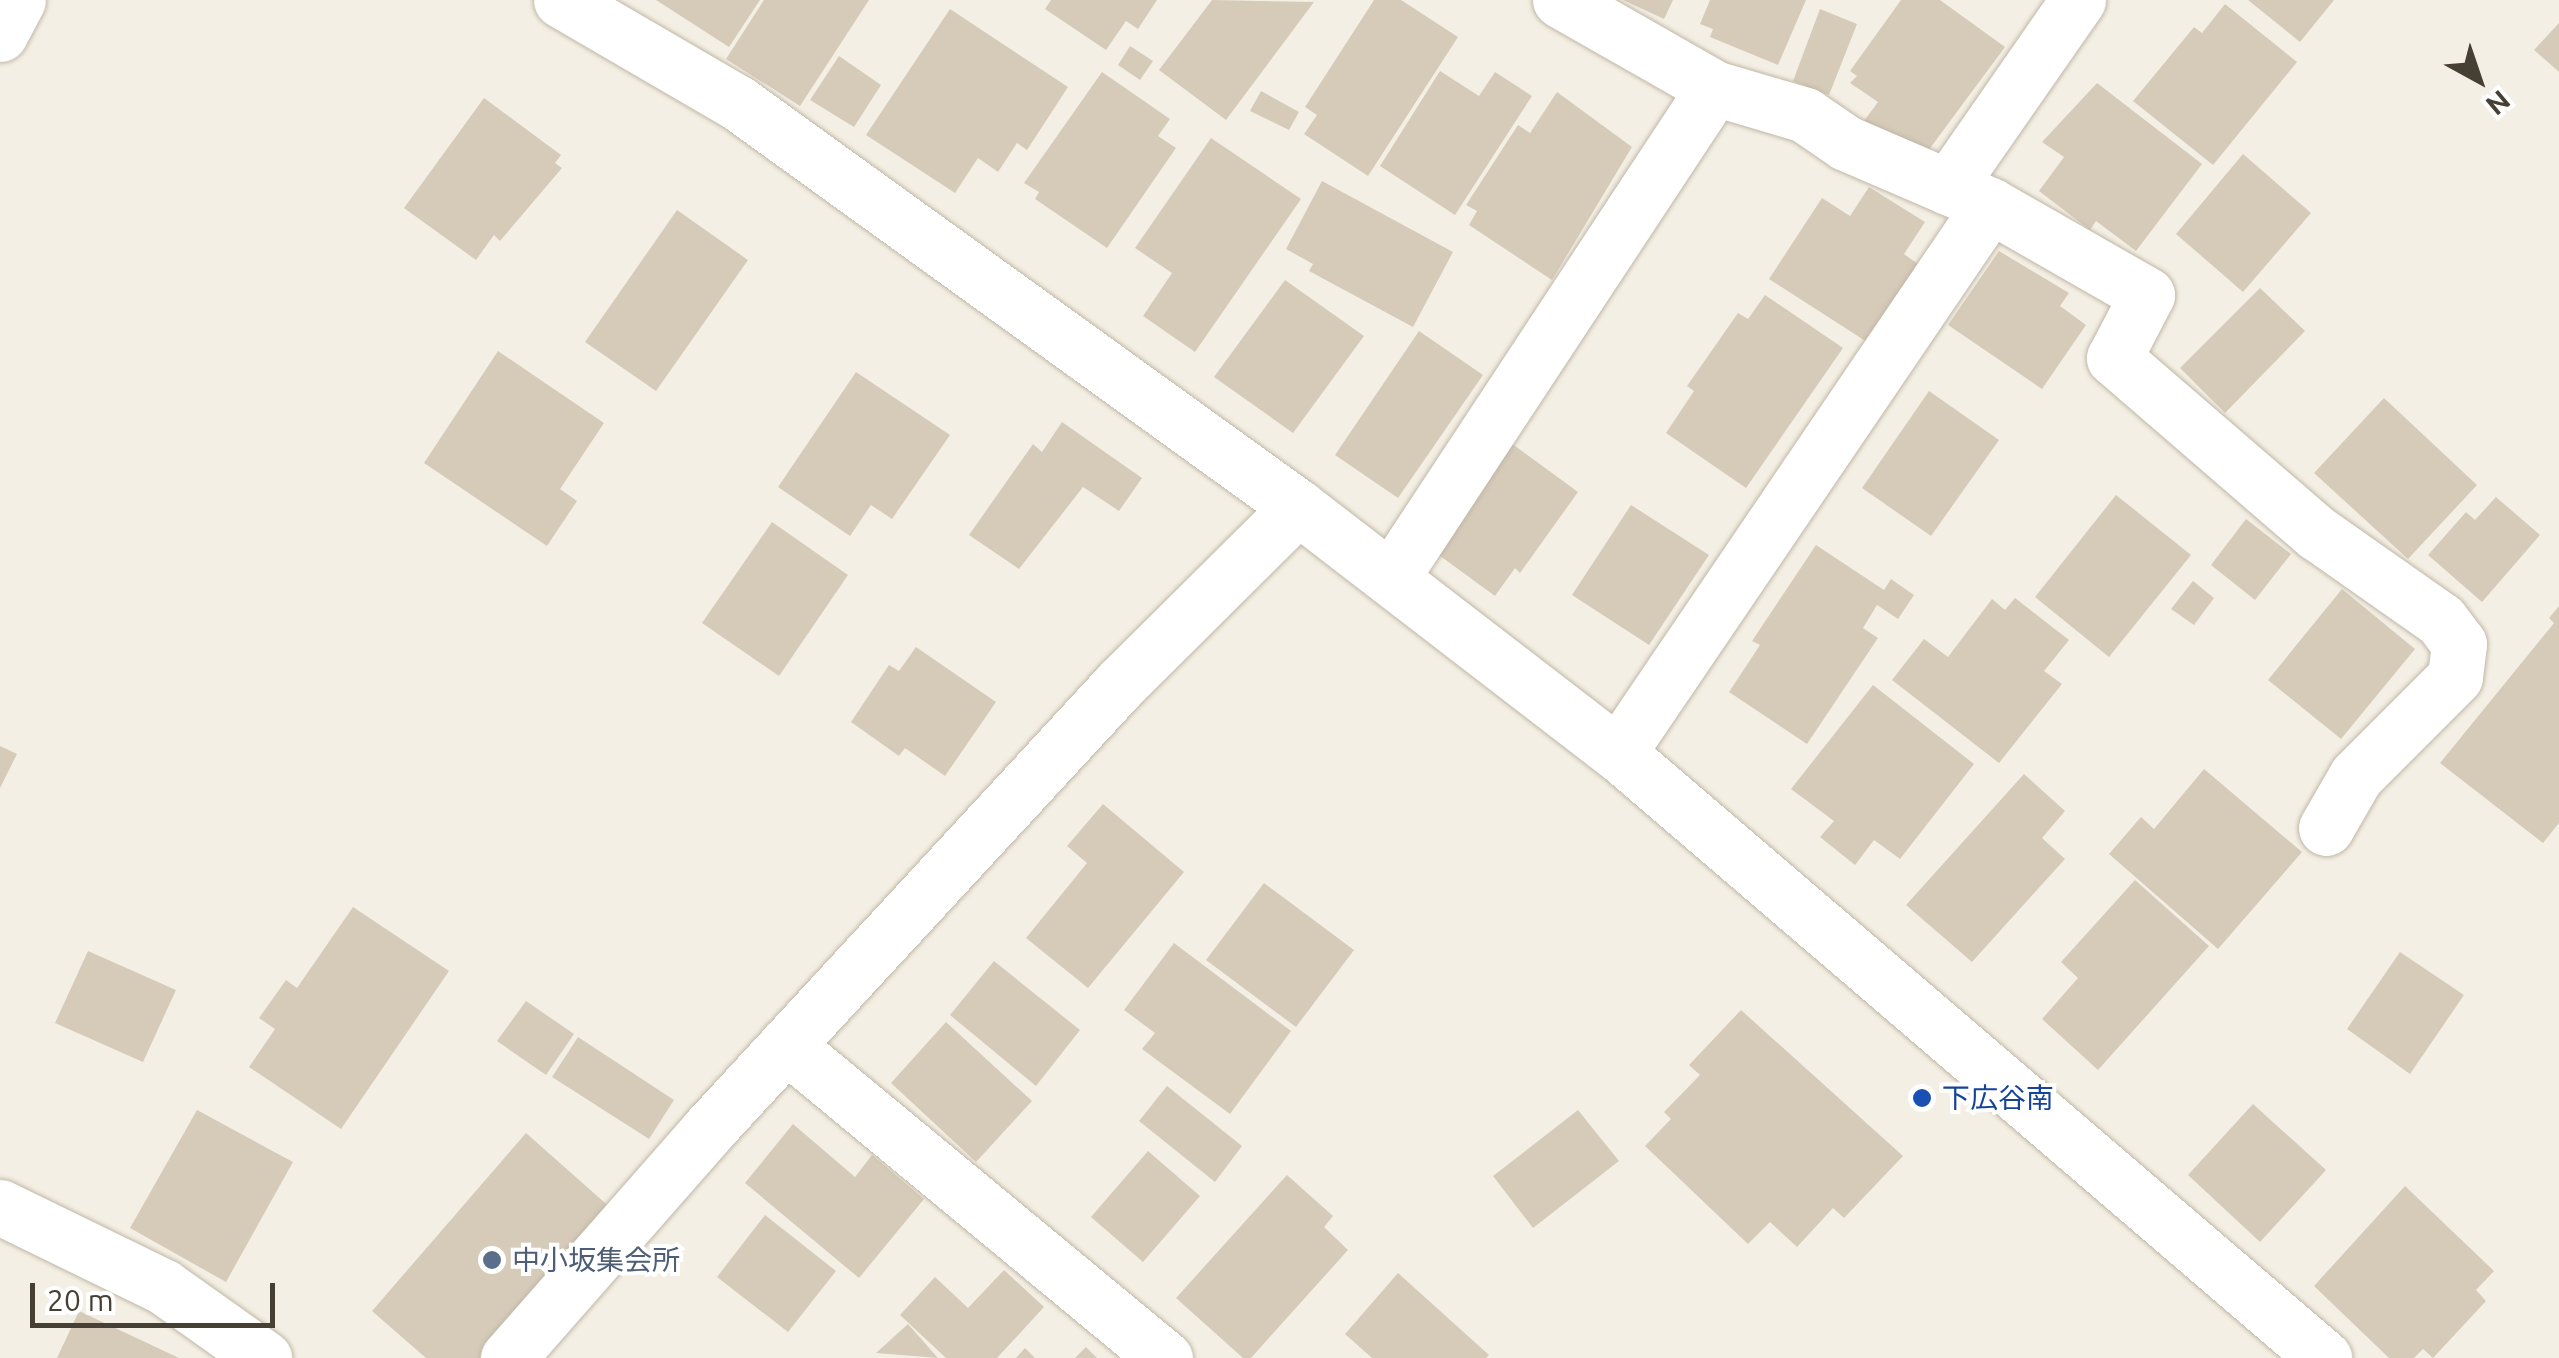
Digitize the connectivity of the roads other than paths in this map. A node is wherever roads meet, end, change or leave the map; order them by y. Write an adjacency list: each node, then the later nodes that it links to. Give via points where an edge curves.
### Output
1 (18, 0): 5 (street)
2 (1560, 0): 6 (street)
3 (2078, 0): 7 (street)
4 (586, 6): 8 (street, via 738,103)
5 (0, 34)
6 (1714, 88): 7 (street, via 1805,115 1846,143); 9 (street)
7 (1969, 196): 10 (street); 11 (street, via 2146,296 2114,358 2317,532 2441,620 2459,644 2455,677 2356,776)
8 (1298, 507): 9 (street); 12 (street, via 1120,684)
9 (1391, 578): 10 (street)
10 (1618, 753): 17 (street)
11 (2326, 828)
12 (786, 1045): 15 (street); 16 (street)
13 (0, 1207): 14 (street, via 164,1286)
14 (264, 1358)
15 (508, 1358)
16 (1165, 1358)
17 (2324, 1358)

